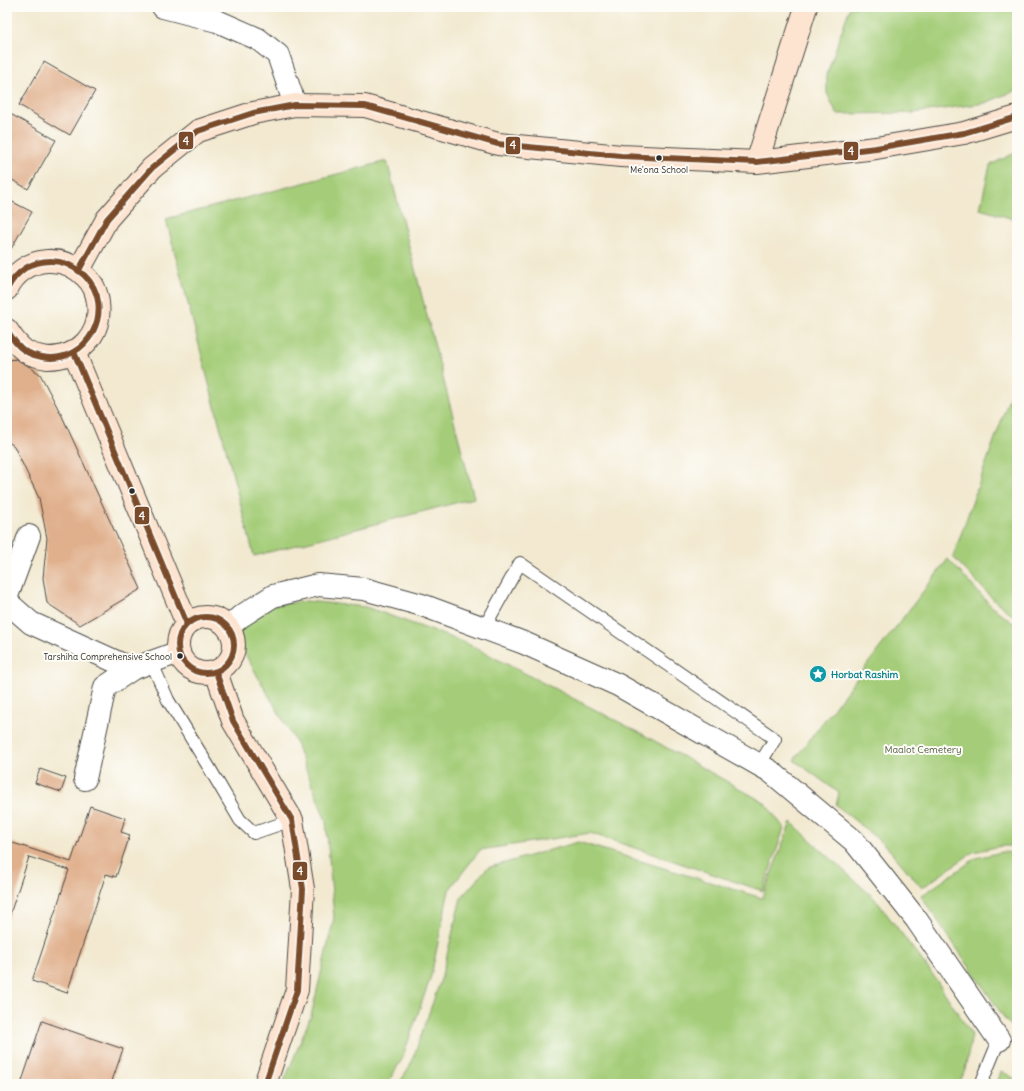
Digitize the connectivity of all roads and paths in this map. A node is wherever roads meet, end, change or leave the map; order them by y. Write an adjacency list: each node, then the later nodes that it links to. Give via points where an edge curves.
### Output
1 (163, 7): 3 (street, via 217,21 258,39 278,55)
2 (806, 7): 5 (main road)
3 (295, 105): 5 (main road, via 365,106 498,144 620,156); 6 (main road, via 253,113 198,131 152,168 107,218)
4 (1017, 117): 5 (main road, via 957,135 876,148)
5 (757, 162)
6 (79, 270): 7 (main road, via 55,260 42,261); 9 (main road, via 91,281 97,296 99,312 96,328 87,342)
7 (11, 276)
8 (9, 338): 9 (main road, via 26,352 42,357 58,358)
9 (74, 352): 13 (main road)
10 (29, 536): 11 (street)
11 (7, 596)
12 (7, 602): 17 (street, via 31,623)
13 (187, 624): 14 (main road, via 200,618 213,618 224,622); 16 (main road, via 180,635 177,648)
14 (228, 628): 15 (street, via 273,596 318,585 364,589 422,605); 18 (main road, via 235,643 233,655 226,666)
15 (484, 628): 19 (street, via 618,685); 19 (lane, via 520,563 775,740)
16 (179, 652): 17 (street); 18 (main road, via 182,661 191,670 204,674)
17 (142, 665): 20 (street, via 106,687); 21 (lane, via 168,700 240,820 254,833)
18 (216, 672): 21 (main road, via 233,721)
19 (758, 765): 22 (street, via 854,841 916,919)
20 (85, 778)
21 (292, 820): 23 (main road, via 303,889 297,990)
22 (999, 1040): 24 (lane)
23 (265, 1084)
24 (981, 1084)

